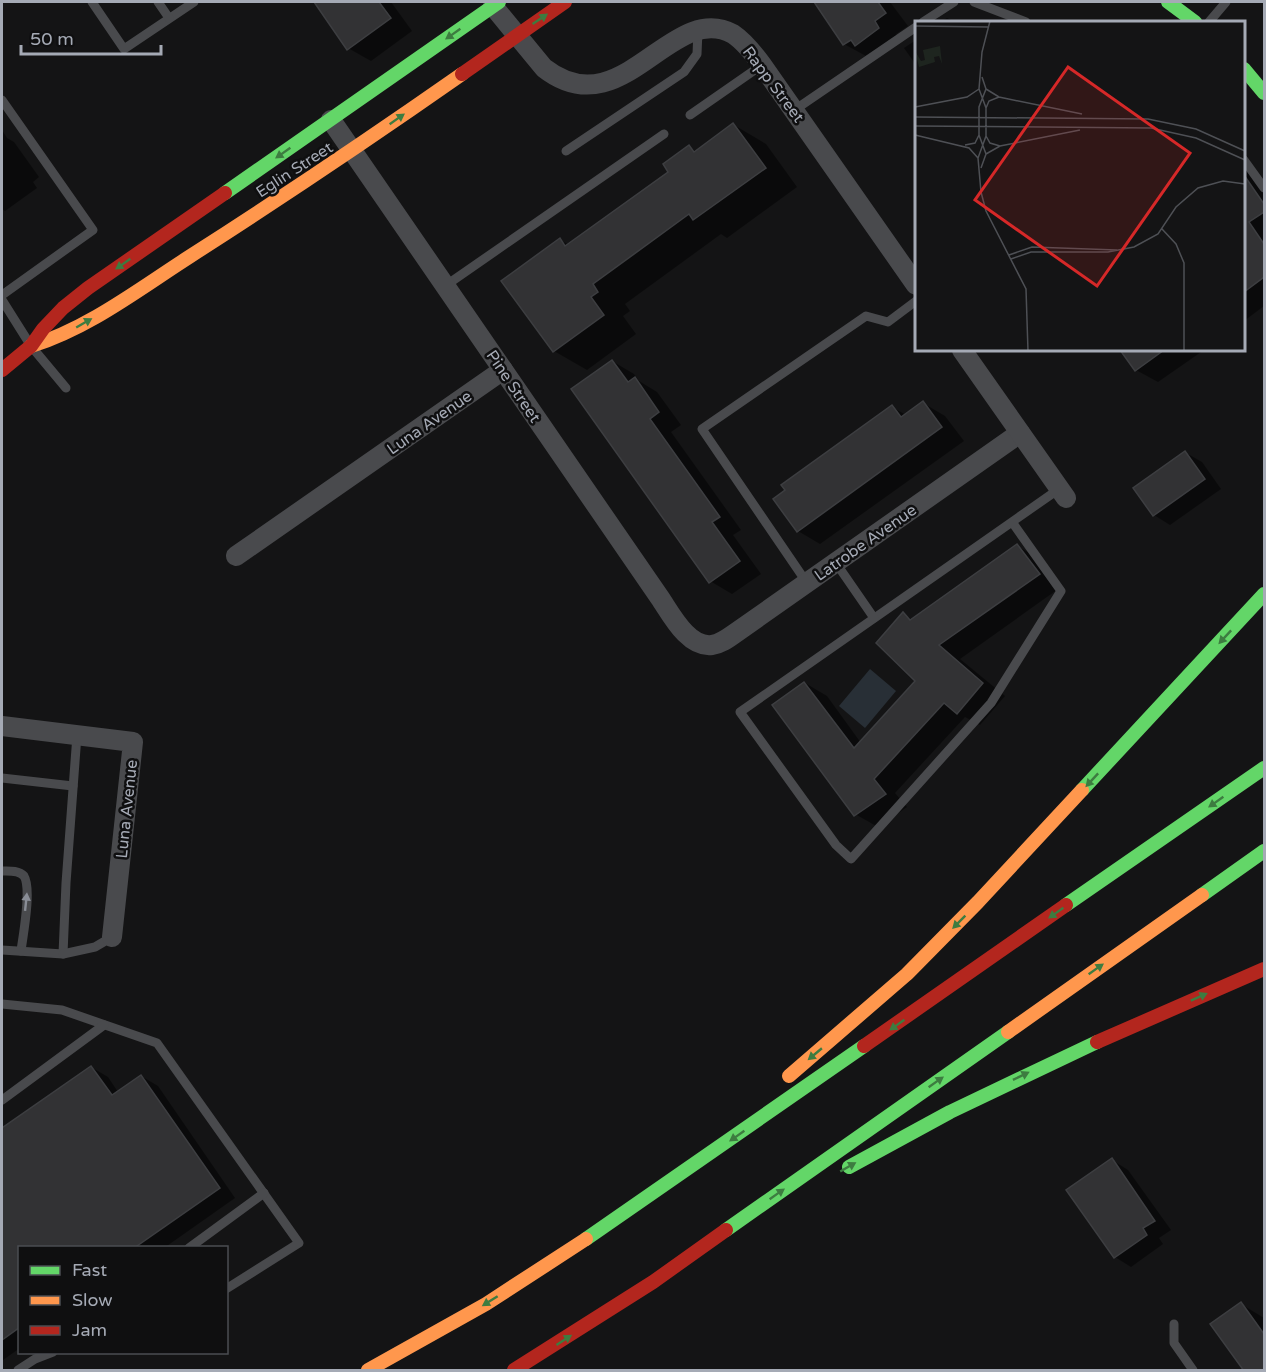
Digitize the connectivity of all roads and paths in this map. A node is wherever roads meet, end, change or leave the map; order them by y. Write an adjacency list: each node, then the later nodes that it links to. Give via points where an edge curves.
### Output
1 (92, 2): 11 (lane, via 124,49)
2 (158, 2): 11 (lane)
3 (194, 2): 11 (lane)
4 (565, 2): 17 (main road, Eglin Street, one-way to 4)
5 (954, 2): 12 (lane)
6 (974, 2): 13 (lane)
7 (1168, 2): 10 (main road)
8 (1227, 2): 14 (lane)
9 (496, 4): 17 (street); 24 (main road, Eglin Street, one-way to 24)
10 (1179, 17)
11 (170, 18)
12 (925, 21)
13 (1023, 21)
14 (1210, 21)
15 (698, 28): 17 (street, via 675,38 625,73 588,84 554,76); 18 (street, Rapp Street, via 734,34); 27 (lane, via 697,54 684,72)
16 (915, 28): 22 (lane)
17 (516, 36): 26 (main road, Eglin Street, one-way to 17)
18 (762, 65): 22 (street, Rapp Street); 23 (lane)
19 (1245, 70): 20 (main road)
20 (1264, 93)
21 (2, 100): 32 (lane, via 93,230)
22 (794, 111): 30 (street, Rapp Street)
23 (690, 115)
24 (331, 120): 26 (street, Pine Street); 35 (main road, Eglin Street, one-way to 35, via 88,288 43,329)
25 (664, 134): 31 (lane)
26 (352, 151): 31 (street, Pine Street); 35 (main road, Eglin Street, one-way to 26, via 102,313)
27 (566, 152)
28 (1245, 161): 29 (lane)
29 (1264, 188)
30 (915, 284)
31 (445, 286): 38 (street, Pine Street)
32 (2, 295)
33 (2, 300): 35 (lane)
34 (915, 302): 45 (lane, via 888,322 866,316 702,429)
35 (31, 346): 37 (main road, Eglin Street); 39 (lane)
36 (963, 351): 40 (street)
37 (2, 370)
38 (503, 370): 43 (street, Luna Avenue); 48 (street, Pine Street, via 679,625)
39 (66, 388)
40 (1020, 433): 41 (street); 44 (street, Latrobe Avenue)
41 (1063, 493): 42 (lane)
42 (1012, 522): 47 (lane); 47 (lane, via 1061,591 991,703 851,859 836,845 740,712)
43 (236, 556)
44 (836, 563): 45 (street, Latrobe Avenue); 47 (lane)
45 (807, 583): 48 (street, Latrobe Avenue, via 721,642)
46 (1264, 594): 63 (main road, one-way to 63, via 907,974)
47 (874, 618)
48 (706, 645)
49 (2, 726): 50 (street, Luna Avenue)
50 (77, 735): 53 (lane); 56 (street, Luna Avenue, via 133,742)
51 (1264, 768): 70 (main road, one-way to 70, via 722,1147)
52 (2, 778): 53 (lane)
53 (73, 786): 59 (lane)
54 (1264, 851): 71 (main road, one-way to 54)
55 (2, 871): 58 (lane, one-way to 55, via 27,888 18,872)
56 (112, 937): 59 (lane, via 95,947)
57 (2, 950): 58 (lane)
58 (21, 951): 59 (lane)
59 (63, 954)
60 (1264, 969): 66 (main road, one-way to 60, via 913,1130 1060,1057)
61 (2, 1004): 62 (lane, via 62,1010)
62 (104, 1025): 64 (lane); 67 (lane, via 157,1043)
63 (779, 1085)
64 (2, 1100)
65 (736, 1118): 70 (main road)
66 (833, 1176)
67 (264, 1193): 69 (lane); 72 (lane, via 299,1243)
68 (793, 1200): 71 (main road)
69 (192, 1246)
70 (539, 1270): 78 (main road, one-way to 78)
71 (653, 1282): 79 (main road, one-way to 71)
72 (228, 1288)
73 (1174, 1324): 80 (lane, via 1174,1343)
74 (42, 1354): 76 (lane)
75 (49, 1354): 76 (lane)
76 (35, 1359): 77 (lane)
77 (18, 1371)
78 (368, 1371)
79 (514, 1371)
80 (1193, 1371)

